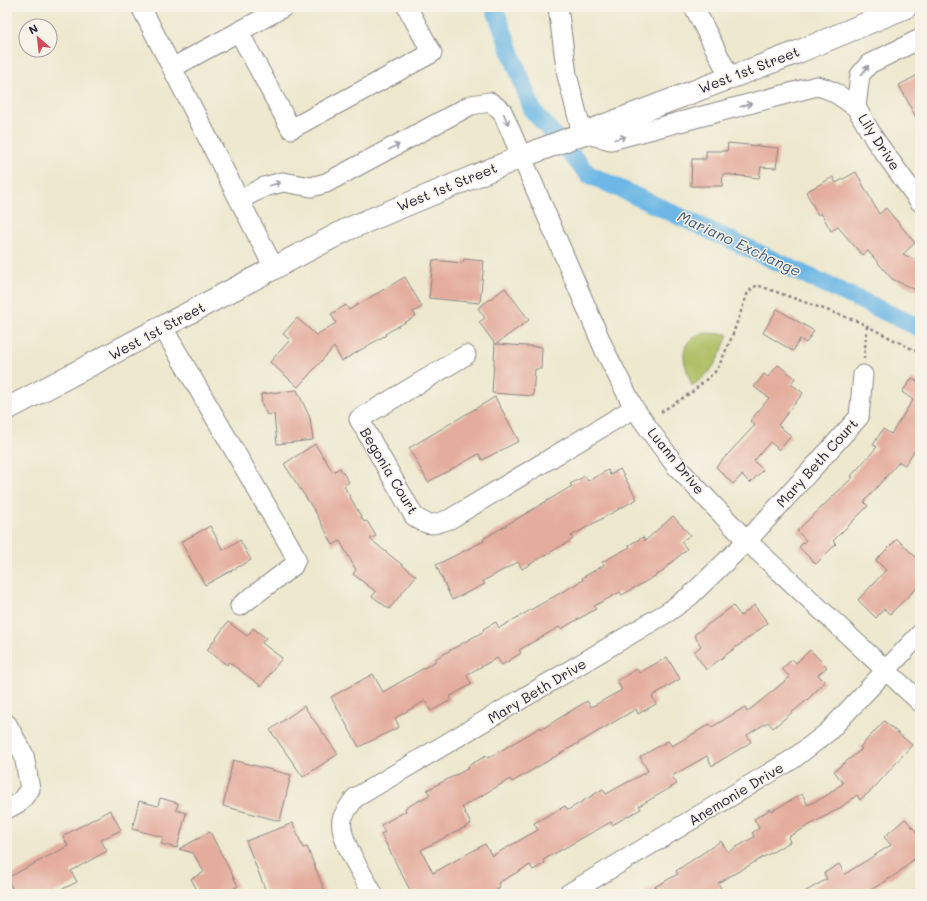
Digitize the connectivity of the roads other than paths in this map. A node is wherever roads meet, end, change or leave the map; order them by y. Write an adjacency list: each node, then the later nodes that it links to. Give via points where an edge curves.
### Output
1 (141, 7): 9 (street)
2 (284, 7): 7 (street)
3 (407, 7): 7 (street, via 432,54 291,129)
4 (558, 7): 12 (street, via 567,75)
5 (694, 7): 10 (street)
6 (906, 7): 10 (main road, West 1st Street)
7 (239, 32): 9 (street)
8 (920, 39): 11 (street, Lily Drive, one-way to 8, via 860,75 869,64)
9 (172, 68): 14 (street)
10 (730, 78): 12 (main road, West 1st Street)
11 (856, 107): 12 (street, one-way to 11, via 611,140 817,86 832,89); 15 (street, Lily Drive, via 875,140)
12 (582, 134): 13 (main road, West 1st Street)
13 (521, 157): 14 (street, Luann Drive, one-way to 13, via 264,187 283,182 311,187 326,183 471,106 490,102 502,111); 16 (main road, West 1st Street, via 348,229); 20 (street, Luann Drive, via 605,351)
14 (239, 200): 16 (street)
15 (920, 202)
16 (274, 268): 17 (main road, West 1st Street)
17 (163, 328): 21 (main road, West 1st Street); 23 (street, via 296,559 293,566)
18 (466, 354): 20 (street, Begonia Court, via 358,419 414,516 424,524 435,524 450,519)
19 (863, 375): 22 (street, Mary Beth Court, via 859,417)
20 (634, 408): 22 (street, Luann Drive, via 676,466)
21 (7, 409)
22 (747, 541): 25 (street, Luann Drive); 29 (street, Mary Beth Drive, via 690,596 668,612 356,798 347,808 342,820 342,829)
23 (240, 606)
24 (920, 634): 25 (street, Anemonie Drive)
25 (886, 670): 26 (street, Luann Drive); 30 (street, Anemonie Drive, via 828,732 793,759)
26 (920, 702)
27 (7, 724): 28 (street, via 24,755 30,789 20,802)
28 (7, 809)
29 (373, 894)
30 (568, 894)

